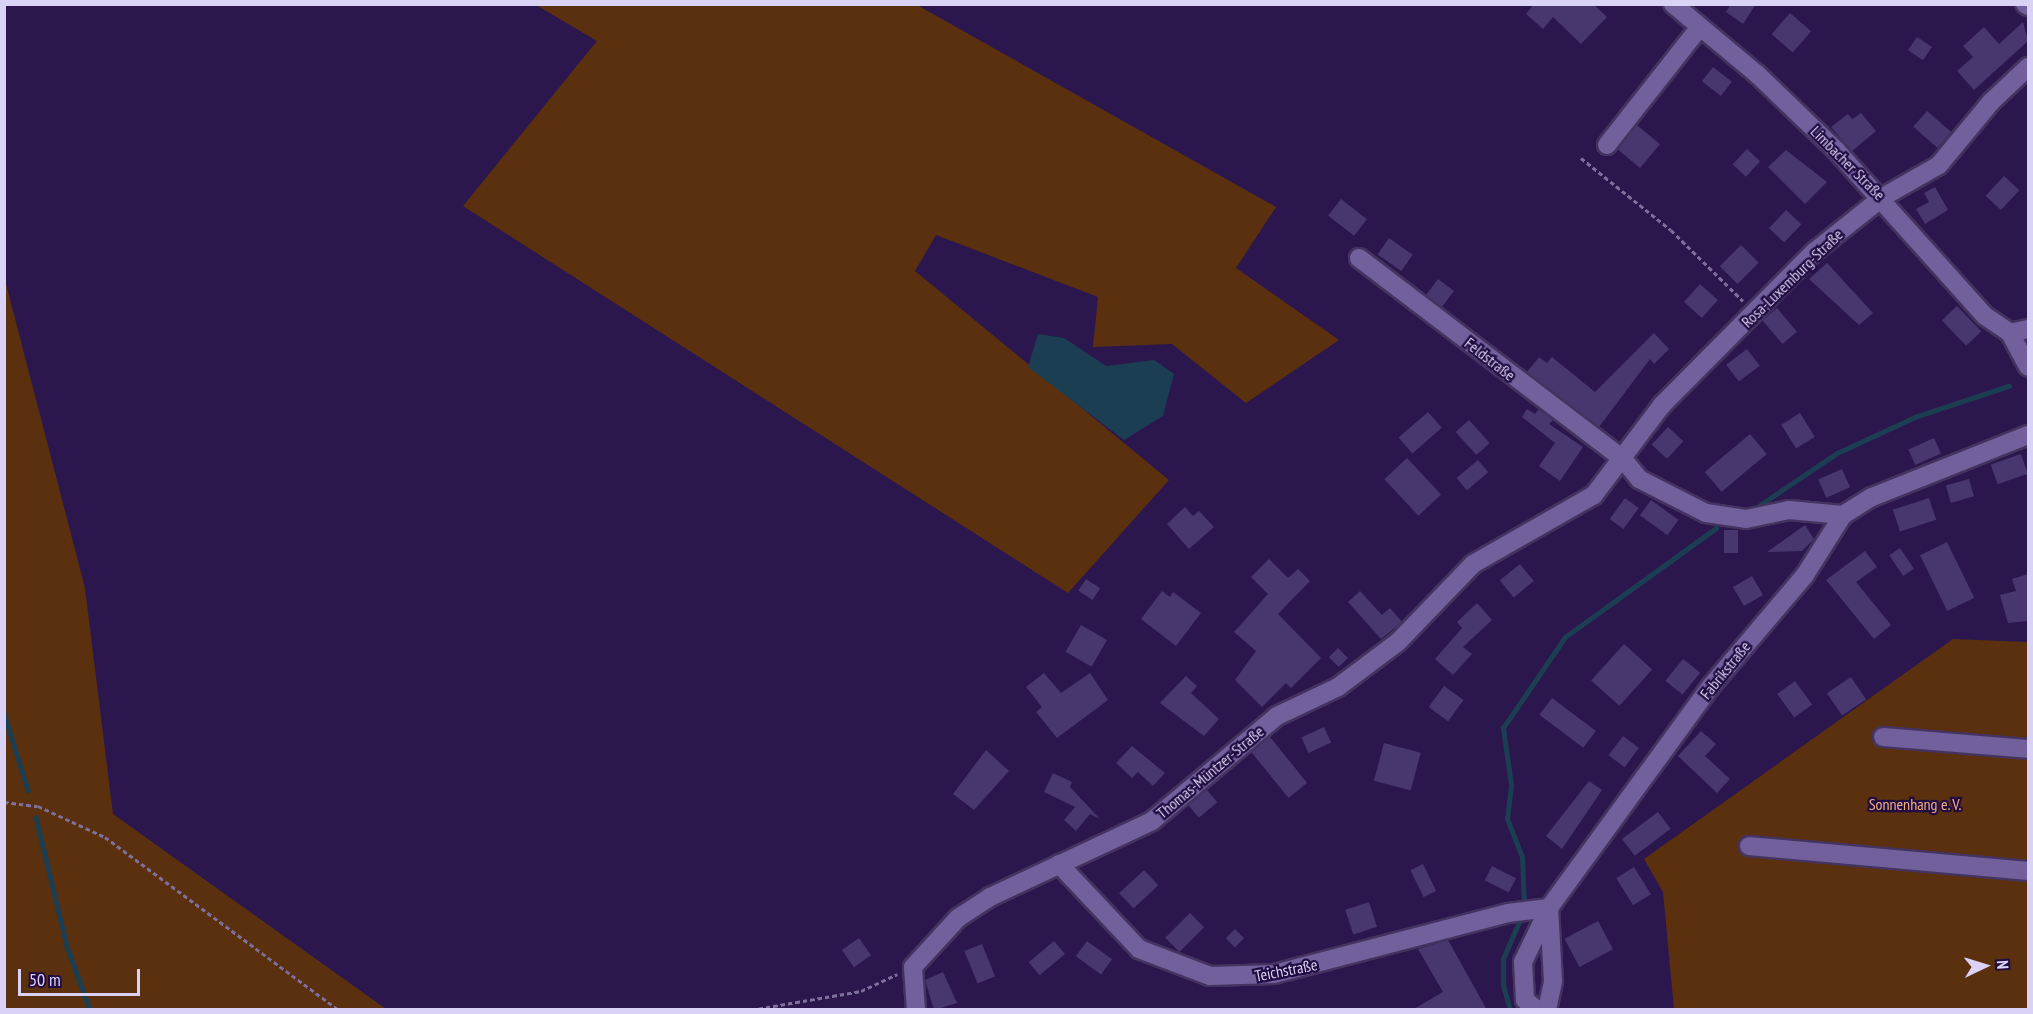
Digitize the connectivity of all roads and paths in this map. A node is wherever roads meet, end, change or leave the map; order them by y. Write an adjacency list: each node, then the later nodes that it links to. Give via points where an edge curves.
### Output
1 (1673, 4): 2 (street, Limbacher Straße)
2 (1700, 27): 4 (street); 6 (street, Limbacher Straße, via 1758,75)
3 (2028, 67): 6 (street, Rosa-Luxemburg-Straße, via 1991,102 1939,165)
4 (1606, 145)
5 (1581, 158): 8 (path, via 1671,230)
6 (1883, 197): 8 (street, Rosa-Luxemburg-Straße, via 1814,252); 10 (street, Limbacher Straße, via 1985,316)
7 (1359, 258): 13 (street, Feldstraße)
8 (1755, 313): 13 (street, Rosa-Luxemburg-Straße, via 1662,405)
9 (2028, 329): 10 (street)
10 (2010, 333): 11 (street)
11 (2028, 367)
12 (2028, 435): 14 (street, Fabrikstraße, via 1872,497)
13 (1623, 459): 14 (street, via 1639,479 1706,513 1746,519 1789,510); 19 (street, Thomas-Müntzer-Straße, via 1594,495 1473,564 1398,642 1338,687 1277,716 1152,821)
14 (1843, 515): 21 (street, Fabrikstraße, via 1804,575 1697,704)
15 (1883, 737): 16 (street)
16 (2028, 749)
17 (4, 802): 23 (path, via 38,806 105,837)
18 (1749, 846): 20 (street)
19 (1059, 864): 21 (street, Teichstraße, via 1139,948 1210,976 1274,974 1508,913); 22 (street, Thomas-Müntzer-Straße, via 958,918)
20 (2028, 871)
21 (1541, 910): 26 (street, Fabrikstraße, via 1523,962 1525,1000); 27 (street, via 1553,981)
22 (913, 967): 24 (path, via 861,990); 25 (street)
23 (339, 1010)
24 (751, 1010)
25 (916, 1010)
26 (1537, 1010)
27 (1547, 1010)

